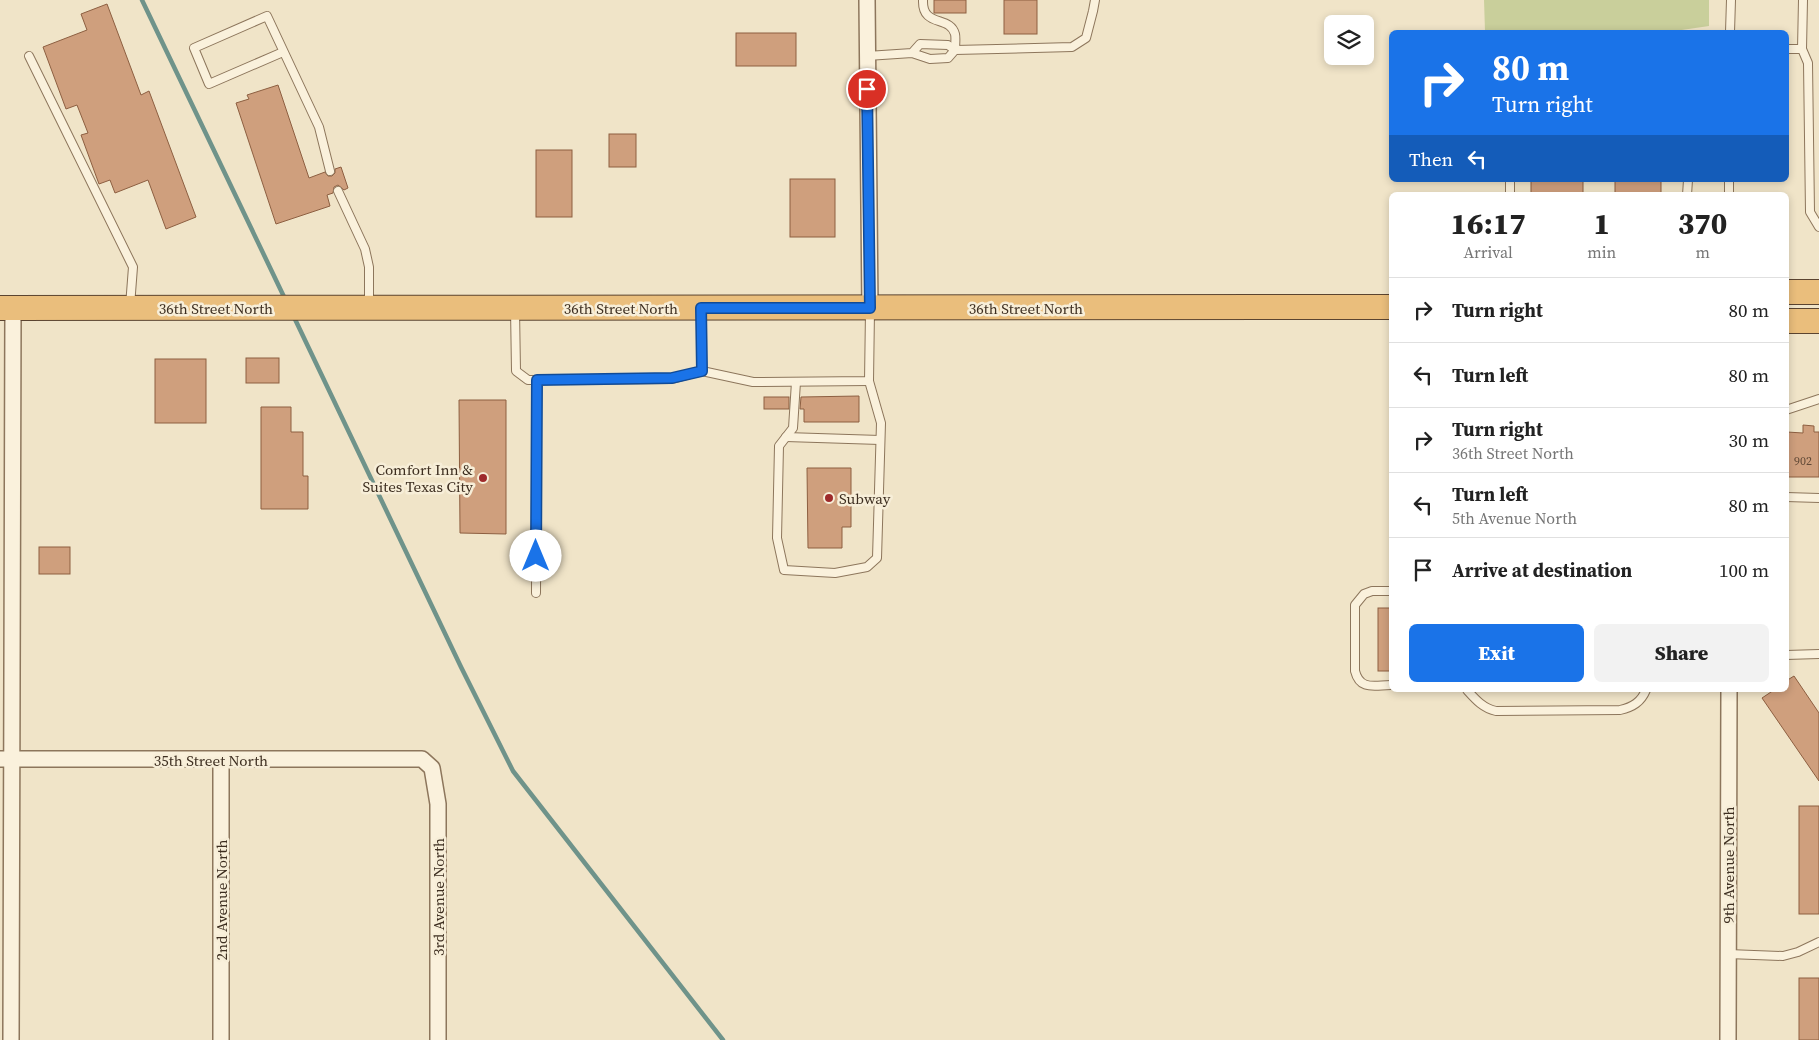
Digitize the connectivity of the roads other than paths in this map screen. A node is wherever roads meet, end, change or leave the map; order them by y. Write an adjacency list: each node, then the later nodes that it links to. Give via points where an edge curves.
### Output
1 (867, 0): 13 (street)
2 (923, 0): 9 (lane, via 922,9 926,15 950,26 955,34)
3 (1095, 0): 9 (lane, via 1086,38 1072,47)
4 (1731, 0): 6 (lane)
5 (1803, 0): 7 (lane)
6 (1730, 30)
7 (1802, 48): 8 (lane); 16 (lane, via 1808,63 1810,212)
8 (1789, 49)
9 (955, 50): 11 (lane, via 948,58 930,59); 11 (lane, via 948,44 920,44)
10 (283, 52): 10 (lane, via 268,16 194,48 209,84); 14 (lane, via 319,127)
11 (912, 53): 13 (lane)
12 (29, 56): 20 (lane, via 133,267)
13 (867, 56): 24 (street)
14 (330, 170)
15 (338, 191): 21 (lane, via 365,249 369,267)
16 (1819, 227)
17 (1789, 292): 18 (highway)
18 (1819, 292)
19 (7, 308): 20 (highway, 36th Street North); 46 (street)
20 (130, 308): 21 (highway, 36th Street North)
21 (369, 308): 22 (highway, 36th Street North)
22 (515, 308): 23 (highway, 36th Street North); 29 (lane, via 516,371 528,380)
23 (701, 308): 24 (highway, 36th Street North); 28 (lane)
24 (870, 308): 25 (highway, 36th Street North); 30 (lane)
25 (1389, 308)
26 (1789, 321): 27 (highway)
27 (1819, 321)
28 (702, 371): 29 (lane, via 672,378); 31 (lane, via 753,382)
29 (537, 380): 39 (lane)
30 (869, 381): 31 (lane); 35 (lane, via 881,422)
31 (796, 382): 34 (lane, via 793,428)
32 (1819, 399): 33 (lane)
33 (1789, 409)
34 (786, 437): 35 (lane); 35 (lane, via 779,446 776,538 784,570 835,573 867,567 877,558)
35 (880, 440)
36 (1789, 497): 37 (lane)
37 (1819, 498)
38 (1389, 591): 42 (lane, via 1364,594 1355,604 1357,679 1367,686)
39 (536, 593)
40 (1819, 654): 41 (lane)
41 (1789, 655)
42 (1389, 685)
43 (1469, 692): 44 (lane, via 1480,704 1496,711 1620,710 1636,704)
44 (1645, 692)
45 (1729, 692): 50 (street, 9th Avenue North)
46 (6, 759): 48 (street, 35th Street North); 51 (street)
47 (422, 759): 48 (street, 35th Street North); 53 (street, 3rd Avenue North, via 432,768 438,804)
48 (221, 760): 52 (street, 2nd Avenue North)
49 (1819, 942): 50 (lane, via 1784,956)
50 (1728, 954): 54 (street, 9th Avenue North)
51 (11, 1040)
52 (221, 1040)
53 (438, 1040)
54 (1728, 1040)

